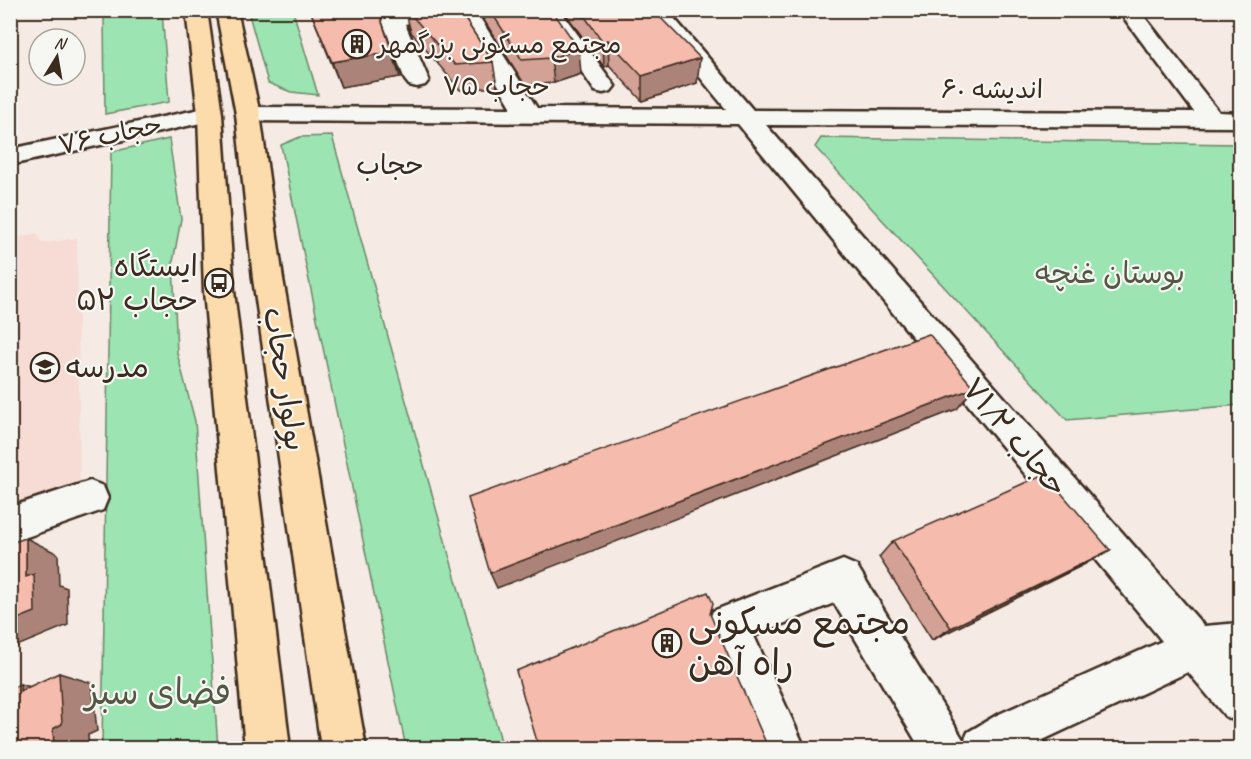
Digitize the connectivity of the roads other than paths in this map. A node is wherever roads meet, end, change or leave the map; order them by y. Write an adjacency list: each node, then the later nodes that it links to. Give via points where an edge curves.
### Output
1 (196, 10): 11 (main road, بولوار حجاب)
2 (226, 10): 12 (main road, بولوار حجاب)
3 (438, 10): 8 (street)
4 (464, 10): 13 (street)
5 (549, 10): 10 (street)
6 (655, 10): 14 (street, حجاب ۷۱/۲)
7 (1128, 10): 15 (street)
8 (391, 15): 9 (street)
9 (417, 80)
10 (603, 86)
11 (210, 114): 17 (street, حجاب ۷۶); 19 (main road, بولوار حجاب)
12 (248, 114): 13 (street, حجاب ۷۵); 18 (main road, بولوار حجاب)
13 (528, 114): 14 (street, حجاب ۷۵)
14 (744, 116): 15 (street, اندیشه ۶۰); 23 (street, حجاب ۷۱/۲)
15 (1212, 120): 16 (street, اندیشه ۶۰)
16 (1240, 120)
17 (10, 157)
18 (268, 279): 19 (main road); 27 (main road, بولوار حجاب)
19 (219, 291): 26 (main road, بولوار حجاب)
20 (90, 498): 21 (street)
21 (10, 525)
22 (1240, 644): 23 (street)
23 (1194, 648): 24 (street, حجاب ۷۱/۲); 25 (street)
24 (1240, 701)
25 (1007, 743)
26 (268, 748)
27 (344, 748)
28 (782, 748): 29 (street, via 728,626 843,580)
29 (945, 748)

